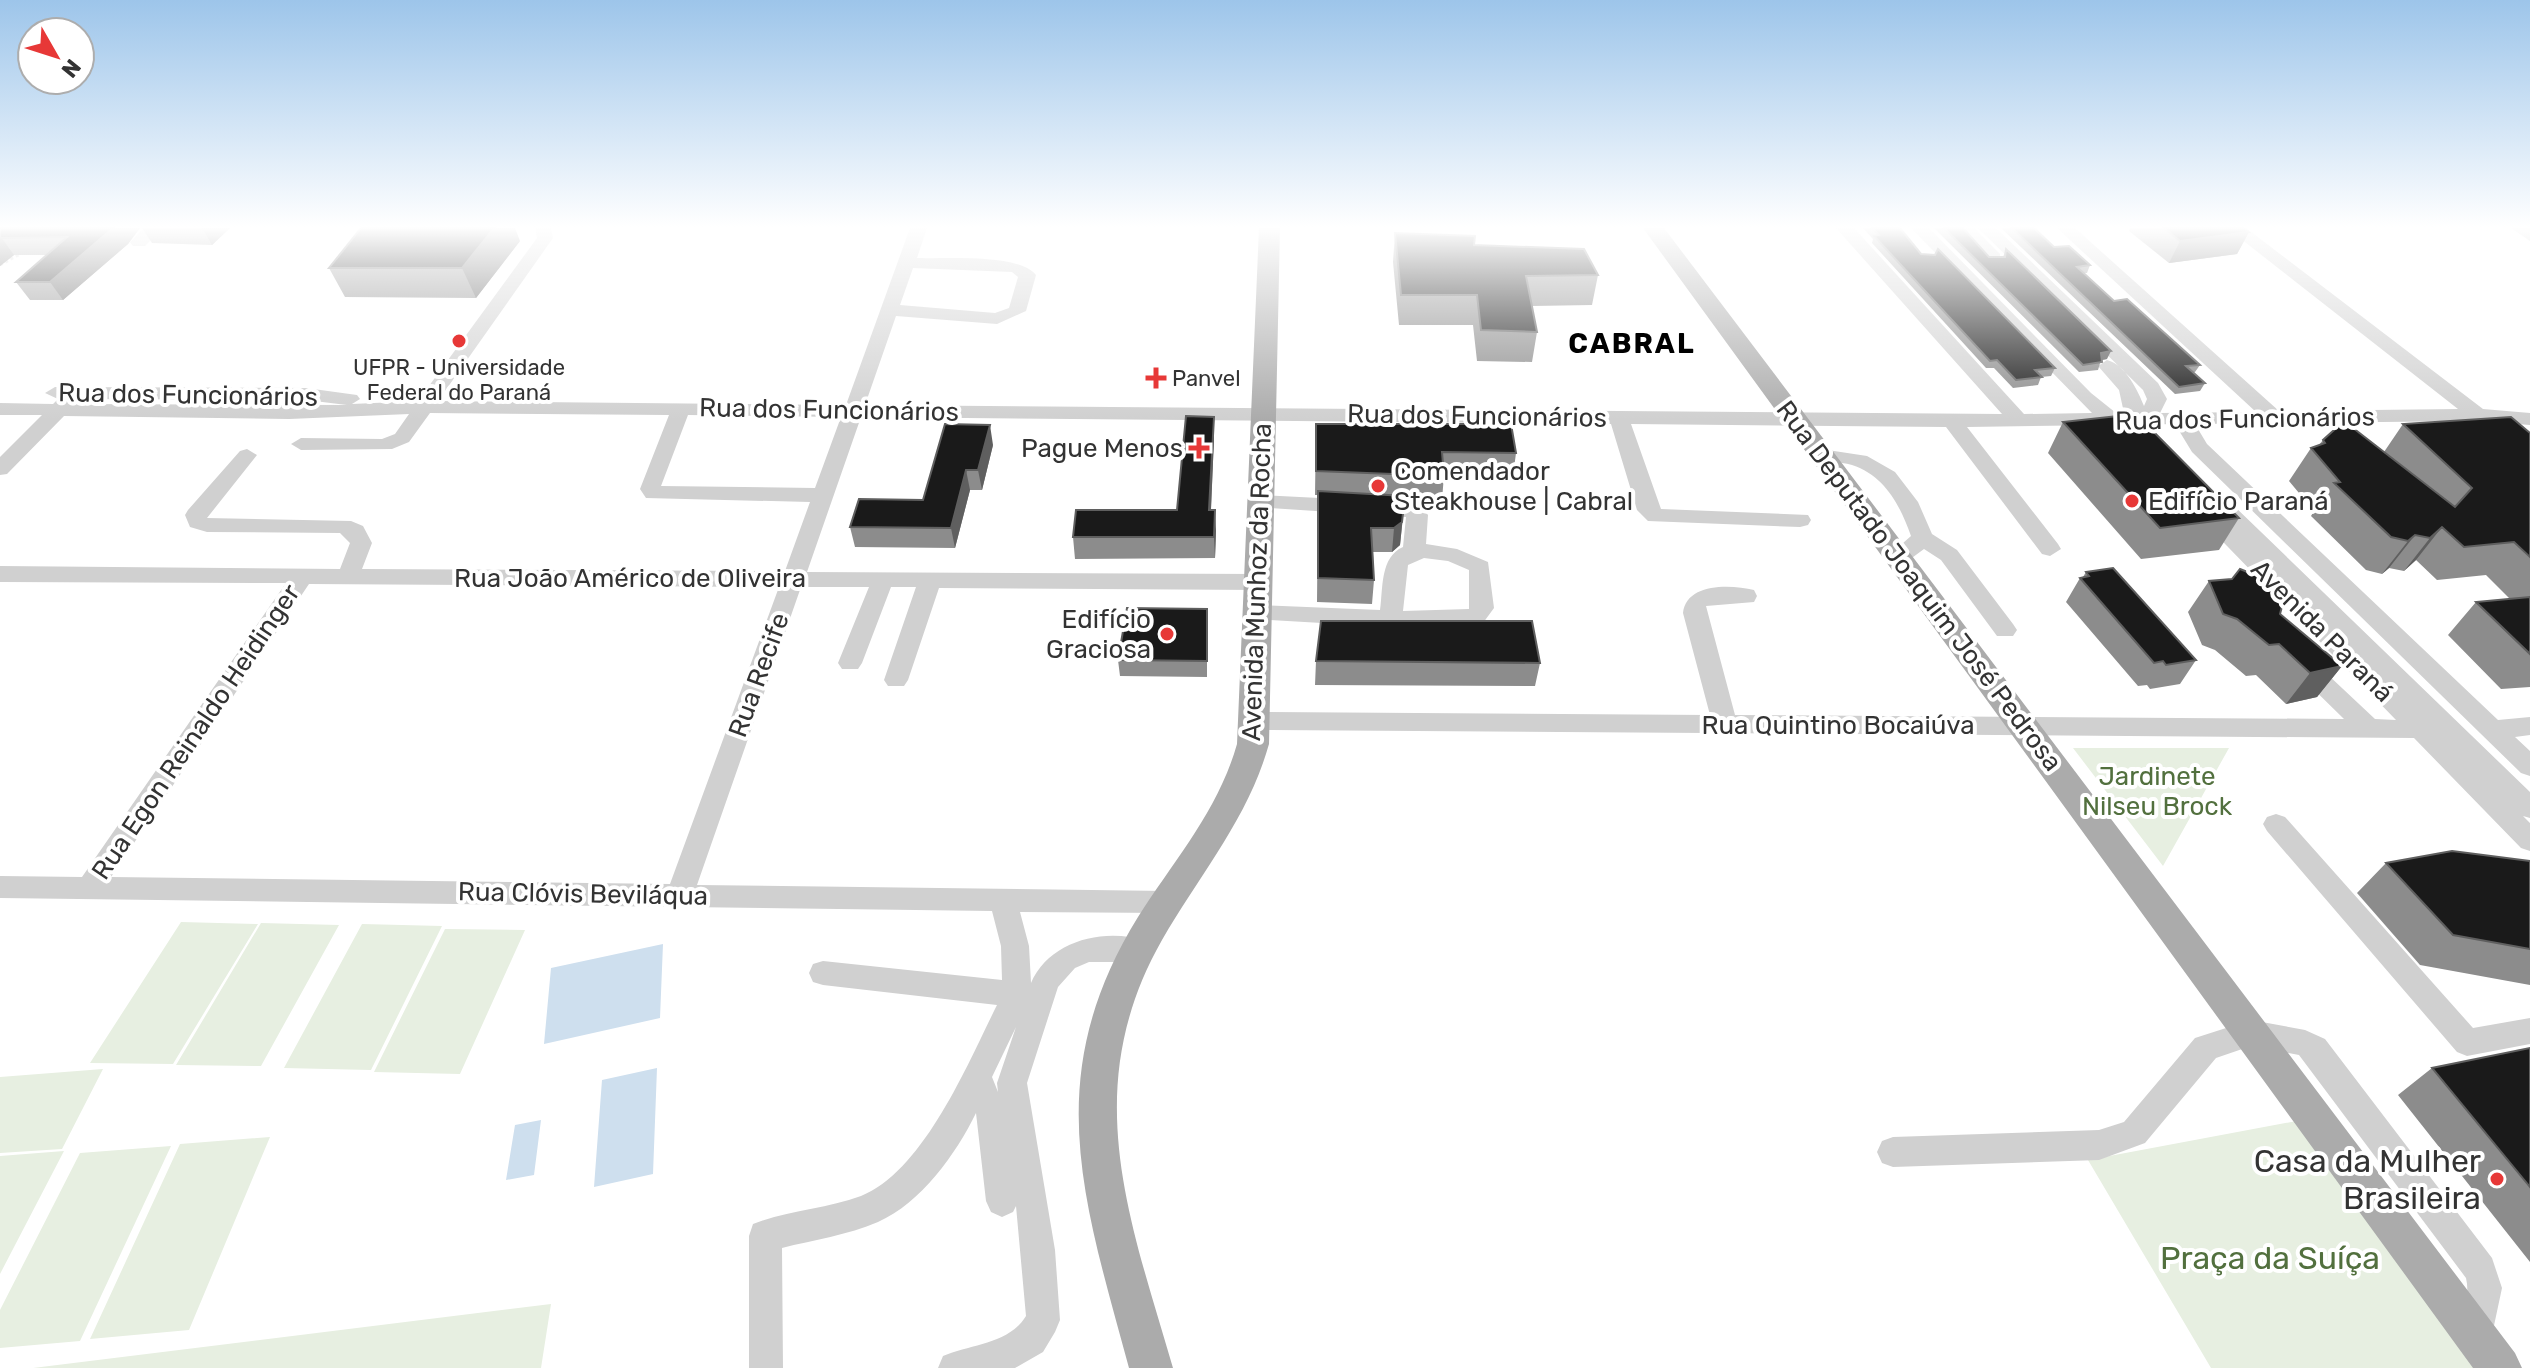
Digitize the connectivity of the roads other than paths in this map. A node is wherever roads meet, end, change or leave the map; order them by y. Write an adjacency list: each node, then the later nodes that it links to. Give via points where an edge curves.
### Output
1 (506, 292): 17 (street)
2 (897, 292): 14 (street, Rua Recife)
3 (1022, 292): 14 (street, via 1017,311 997,319)
4 (1268, 292): 22 (main road, Avenida Munhoz da Rocha)
5 (1700, 292): 25 (main road, Rua Deputado Joaquim José Pedrosa)
6 (1902, 292): 29 (street)
7 (1962, 292): 30 (street)
8 (1981, 292): 32 (street, via 2084,397)
9 (2030, 292): 32 (street, via 2131,389)
10 (2052, 292): 32 (street, via 2151,387 2157,399)
11 (2120, 292): 27 (street)
12 (2132, 292): 27 (street)
13 (2318, 292): 23 (street)
14 (890, 310): 21 (street, Rua Recife)
15 (75, 393): 16 (street, Rua dos Funcionários); 17 (street, Rua dos Funcionários, via 306,394); 19 (street)
16 (0, 396)
17 (424, 407): 19 (street, Rua dos Funcionários, via 289,413); 20 (street, Rua dos Funcionários); 34 (street, via 402,438 385,445)
18 (0, 409): 19 (street, Rua dos Funcionários)
19 (59, 409): 35 (street)
20 (681, 409): 21 (street, Rua dos Funcionários); 38 (street, via 650,489 653,493)
21 (854, 411): 22 (street, Rua dos Funcionários); 38 (street, Rua Recife)
22 (1264, 414): 24 (street, Rua dos Funcionários); 39 (main road, Avenida Munhoz da Rocha)
23 (2478, 415): 26 (street, Rua dos Funcionários); 27 (street, Rua dos Funcionários)
24 (1619, 417): 25 (street, Rua dos Funcionários); 40 (street, via 1648,510 1656,516)
25 (1794, 419): 28 (street, Rua dos Funcionários); 41 (main road, Rua Deputado Joaquim José Pedrosa)
26 (2530, 419)
27 (2268, 420): 31 (street, Rua dos Funcionários)
28 (1952, 421): 29 (street, Rua dos Funcionários); 42 (street)
29 (2019, 421): 30 (street, Rua dos Funcionários)
30 (2087, 421): 32 (street, Rua dos Funcionários)
31 (2183, 421): 32 (street, Rua dos Funcionários); 64 (street, Avenida Paraná, via 2199,448)
32 (2135, 432)
33 (0, 444): 35 (street)
34 (301, 444)
35 (25, 445): 37 (street)
36 (247, 455): 46 (street, via 196,515 198,522 343,526 355,531 361,543)
37 (0, 469)
38 (824, 495): 47 (street, Rua Recife)
39 (1262, 502): 43 (street, via 1410,508 1417,515); 50 (main road, Avenida Munhoz da Rocha)
40 (1800, 520)
41 (1910, 548): 54 (street, via 1949,555); 61 (main road, Rua Deputado Joaquim José Pedrosa)
42 (2050, 549)
43 (1414, 551): 53 (street, via 1397,563); 53 (street, via 1462,557 1480,567 1483,608 1475,617)
44 (0, 574): 45 (street, Rua João Américo de Oliveira)
45 (303, 576): 46 (street, Rua João Américo de Oliveira); 70 (street, Rua Egon Reinaldo Heidinger)
46 (348, 576): 47 (street, Rua João Américo de Oliveira)
47 (793, 579): 48 (street, Rua João Américo de Oliveira); 71 (street, Rua Recife)
48 (883, 580): 49 (street, Rua João Américo de Oliveira); 56 (street)
49 (930, 580): 50 (street, Rua João Américo de Oliveira); 57 (street)
50 (1260, 582): 52 (main road, Avenida Munhoz da Rocha)
51 (1746, 596): 59 (street, via 1695,602)
52 (1259, 613): 53 (street); 58 (main road, Avenida Munhoz da Rocha)
53 (1391, 619)
54 (2005, 630)
55 (2287, 650): 62 (street)
56 (850, 663)
57 (896, 680)
58 (1256, 721): 59 (street, Rua Quintino Bocaiúva); 73 (main road, Avenida Munhoz da Rocha, via 1247,773 1232,804)
59 (1725, 724): 61 (street, Rua Quintino Bocaiúva)
60 (2530, 726): 64 (street)
61 (2023, 727): 62 (street, Rua Quintino Bocaiúva); 78 (main road, Rua Deputado Joaquim José Pedrosa)
62 (2369, 729): 63 (street, Rua Quintino Bocaiúva)
63 (2419, 729): 66 (street, Avenida Paraná, via 2196,492); 68 (street, Avenida Paraná)
64 (2492, 730): 65 (street, Avenida Paraná)
65 (2530, 766)
66 (2530, 808)
67 (2276, 824): 77 (street, via 2467,1043)
68 (2530, 840)
69 (0, 887): 70 (street, Rua Clóvis Beviláqua)
70 (89, 888): 71 (street, Rua Clóvis Beviláqua)
71 (679, 896): 72 (street, Rua Clóvis Beviláqua)
72 (1003, 900): 73 (street, Rua Clóvis Beviláqua); 76 (street, via 1015,946)
73 (1167, 902): 74 (main road, Avenida Munhoz da Rocha)
74 (1136, 950): 80 (street, via 1088,950 1065,959 1046,981); 86 (main road, Avenida Munhoz da Rocha, via 1104,1029 1093,1117 1106,1202)
75 (823, 973): 76 (street)
76 (1017, 994): 79 (street)
77 (2530, 1031)
78 (2251, 1033): 82 (street, via 2206,1048 2134,1133 2099,1145); 87 (main road, Rua Deputado Joaquim José Pedrosa)
79 (976, 1074): 81 (street); 84 (street, via 954,1125 916,1174 871,1209 765,1236)
80 (1012, 1083): 81 (street); 85 (street, via 1039,1250 1043,1320 1031,1340 1012,1352)
81 (991, 1113): 83 (street)
82 (1893, 1152)
83 (1002, 1201)
84 (766, 1368)
85 (955, 1368)
86 (1151, 1368)
87 (2500, 1368)

